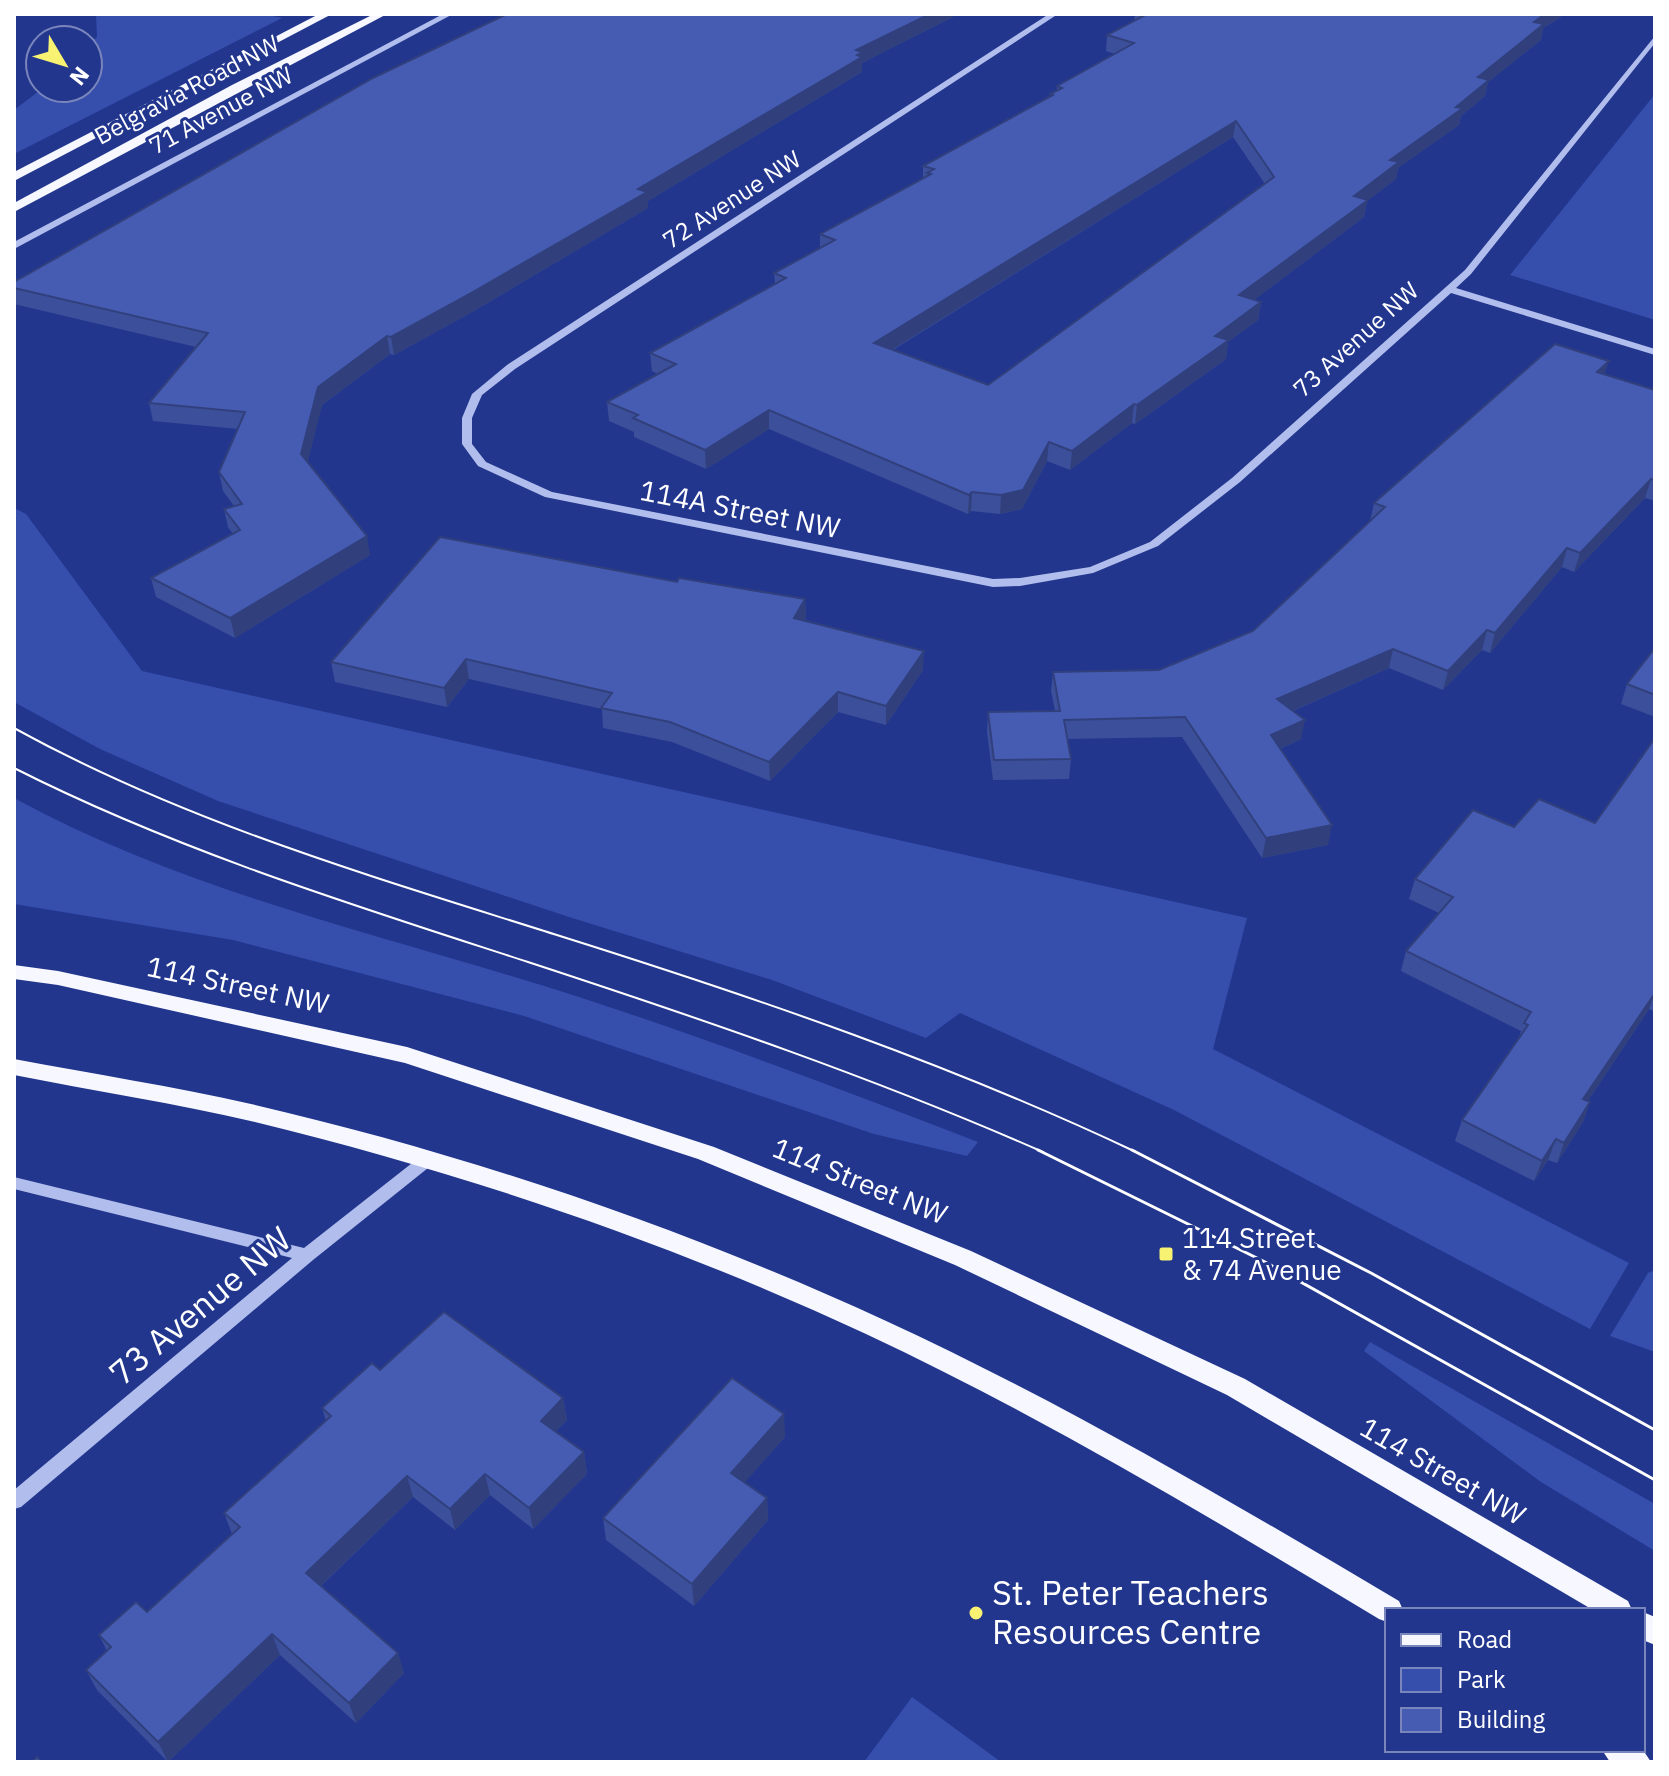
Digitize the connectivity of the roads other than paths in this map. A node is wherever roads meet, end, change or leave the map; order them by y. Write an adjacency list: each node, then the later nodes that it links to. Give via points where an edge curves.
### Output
1 (327, 14): 6 (main road, Belgravia Road NW)
2 (382, 14): 7 (main road, Belgravia Road NW)
3 (449, 14): 8 (street, 71 Avenue NW)
4 (1054, 14): 11 (street, 72 Avenue NW, via 511,367 477,394 467,418)
5 (1655, 38): 9 (street, 73 Avenue NW, via 1518,212)
6 (14, 177)
7 (14, 208)
8 (14, 246)
9 (1449, 289): 10 (street); 12 (street, 73 Avenue NW, via 1236,480 1154,544 1093,570)
10 (1655, 352)
11 (467, 444): 12 (street, 114A Street NW, via 482,464 549,495 993,583)
12 (1020, 582)
13 (14, 972): 20 (main road, 114 Street NW, via 407,1055 706,1153 963,1258 1236,1387)
14 (14, 1067): 15 (main road, via 254,1114)
15 (427, 1160): 17 (street, 73 Avenue NW); 19 (main road, via 623,1224 797,1292 1085,1433)
16 (14, 1183): 17 (street)
17 (307, 1255): 18 (street, 73 Avenue NW)
18 (14, 1501)
19 (1386, 1608)
20 (1615, 1608)

